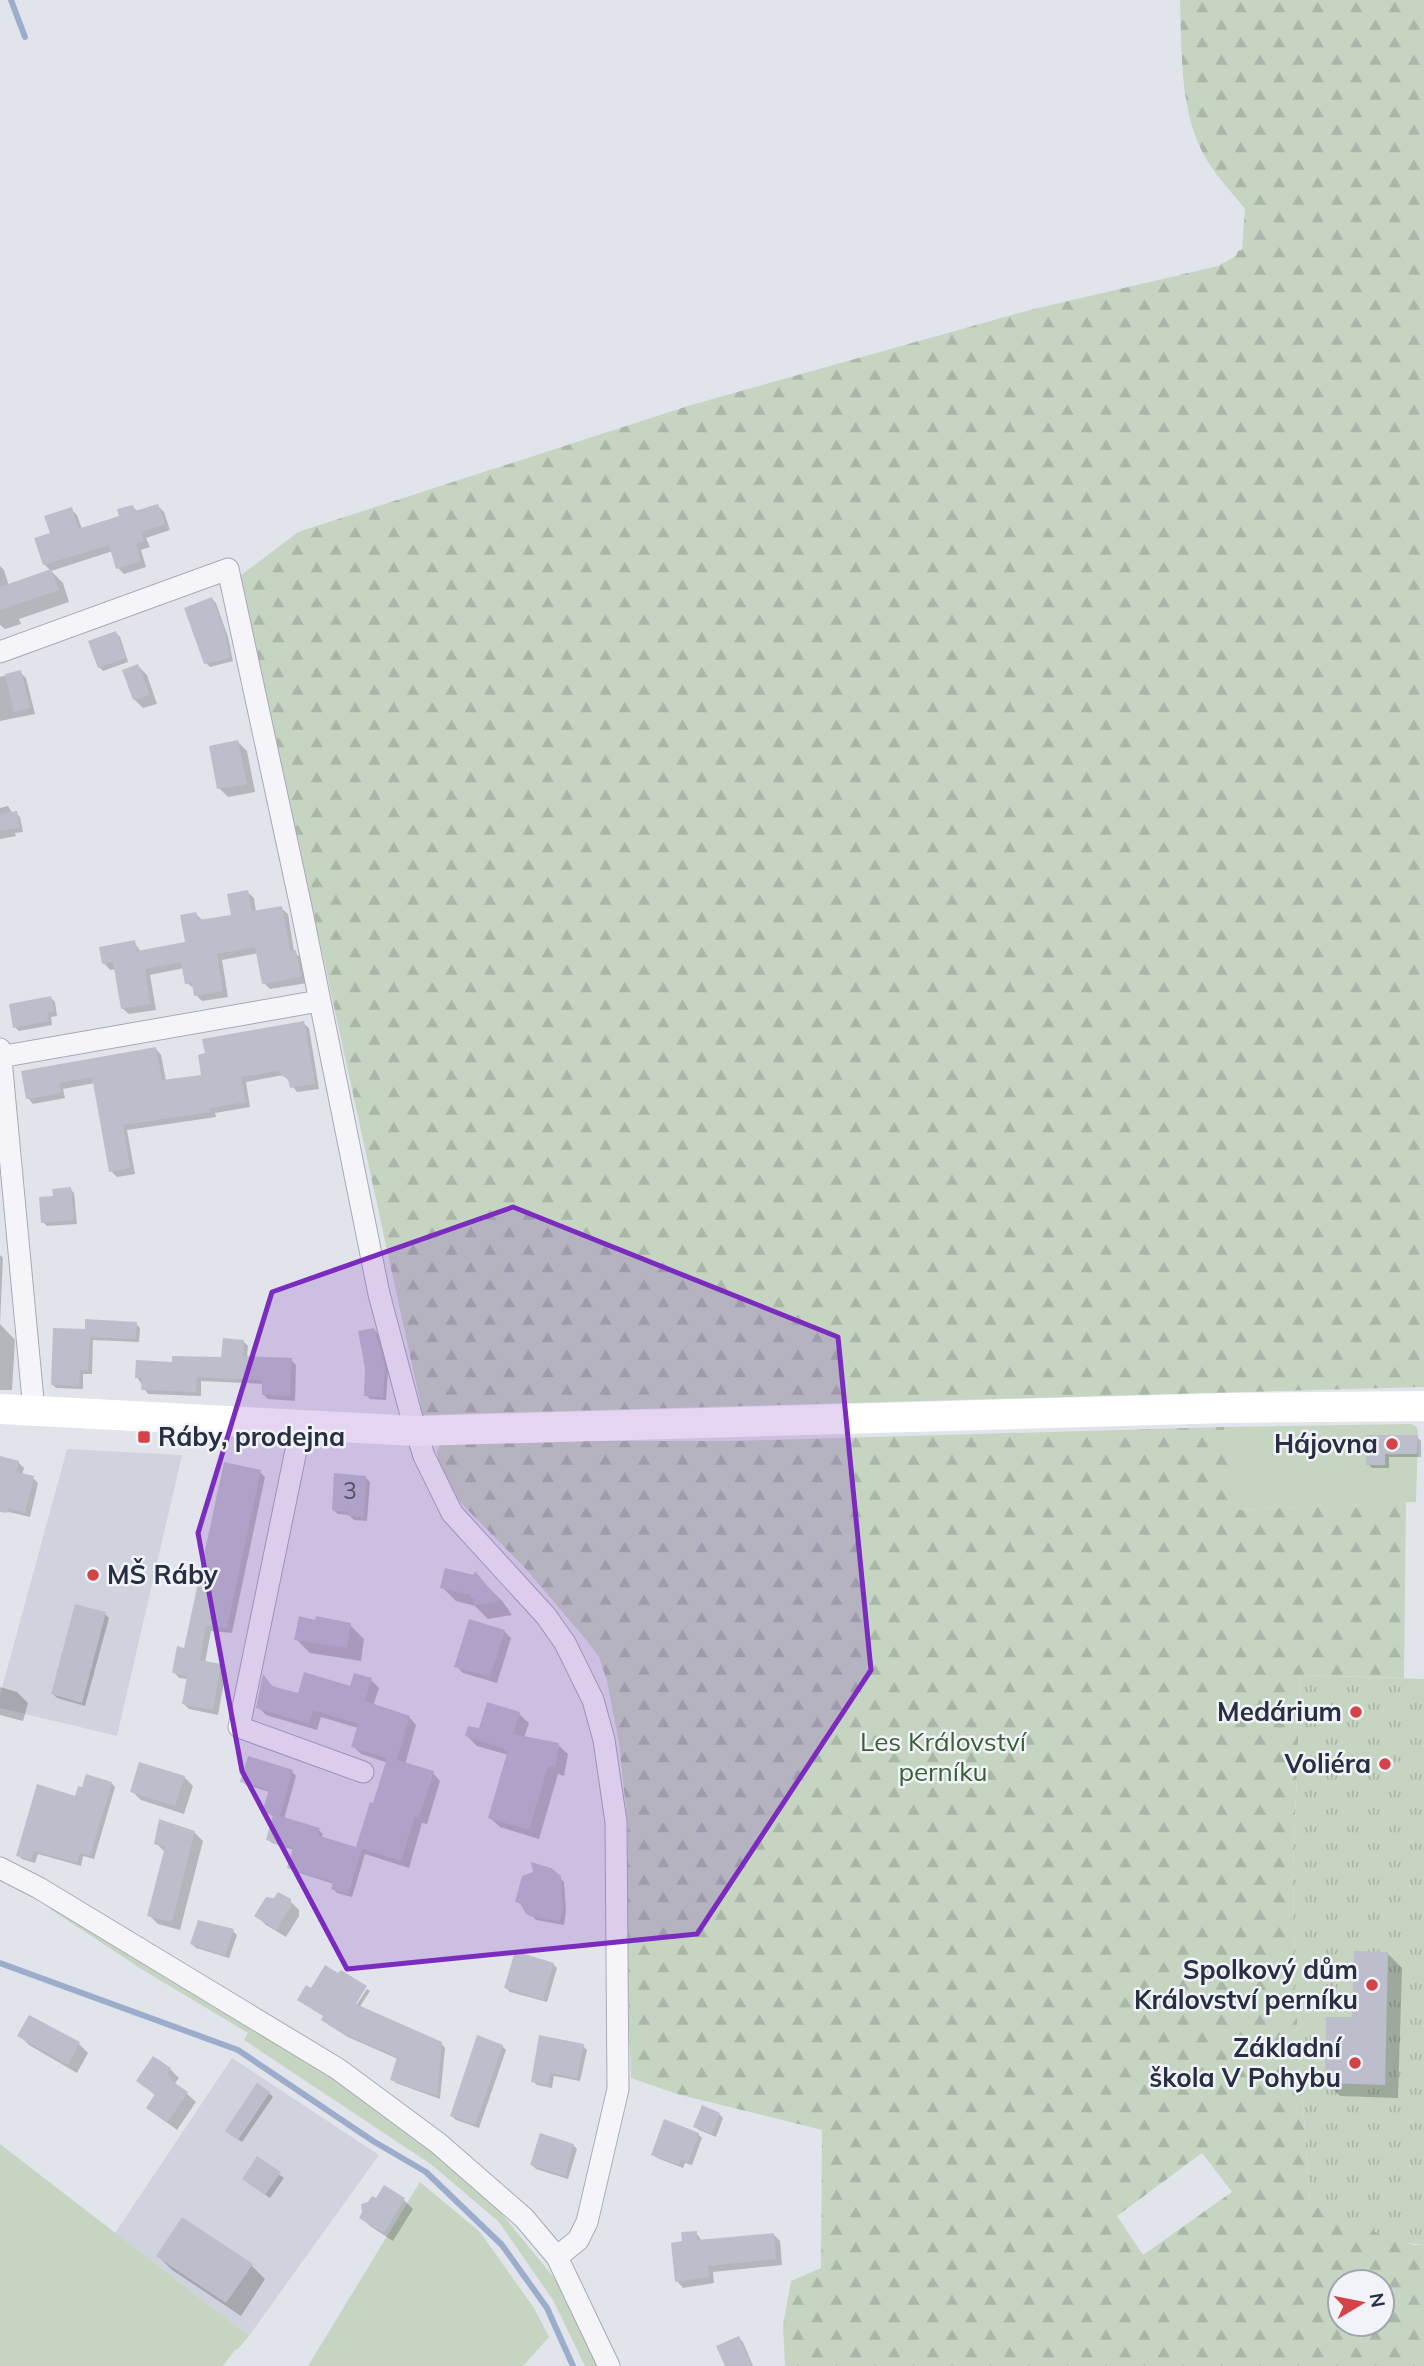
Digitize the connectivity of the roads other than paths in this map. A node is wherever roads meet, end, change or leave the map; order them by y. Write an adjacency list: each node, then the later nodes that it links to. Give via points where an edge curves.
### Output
1 (0, 652): 2 (street, via 228,569)
2 (319, 1000): 3 (street); 8 (street, via 379,1294)
3 (0, 1054): 6 (street)
4 (1424, 1406): 8 (street)
5 (0, 1409): 6 (street)
6 (34, 1410): 7 (street)
7 (301, 1426): 8 (street); 9 (street, via 239,1727)
8 (417, 1431): 11 (street, via 452,1513 565,1643 593,1700 611,1782 616,1822 618,2090 587,2222 578,2240)
9 (363, 1772)
10 (0, 1868): 11 (street, via 338,2069 438,2143 524,2218)
11 (557, 2258): 12 (street)
12 (610, 2366)

